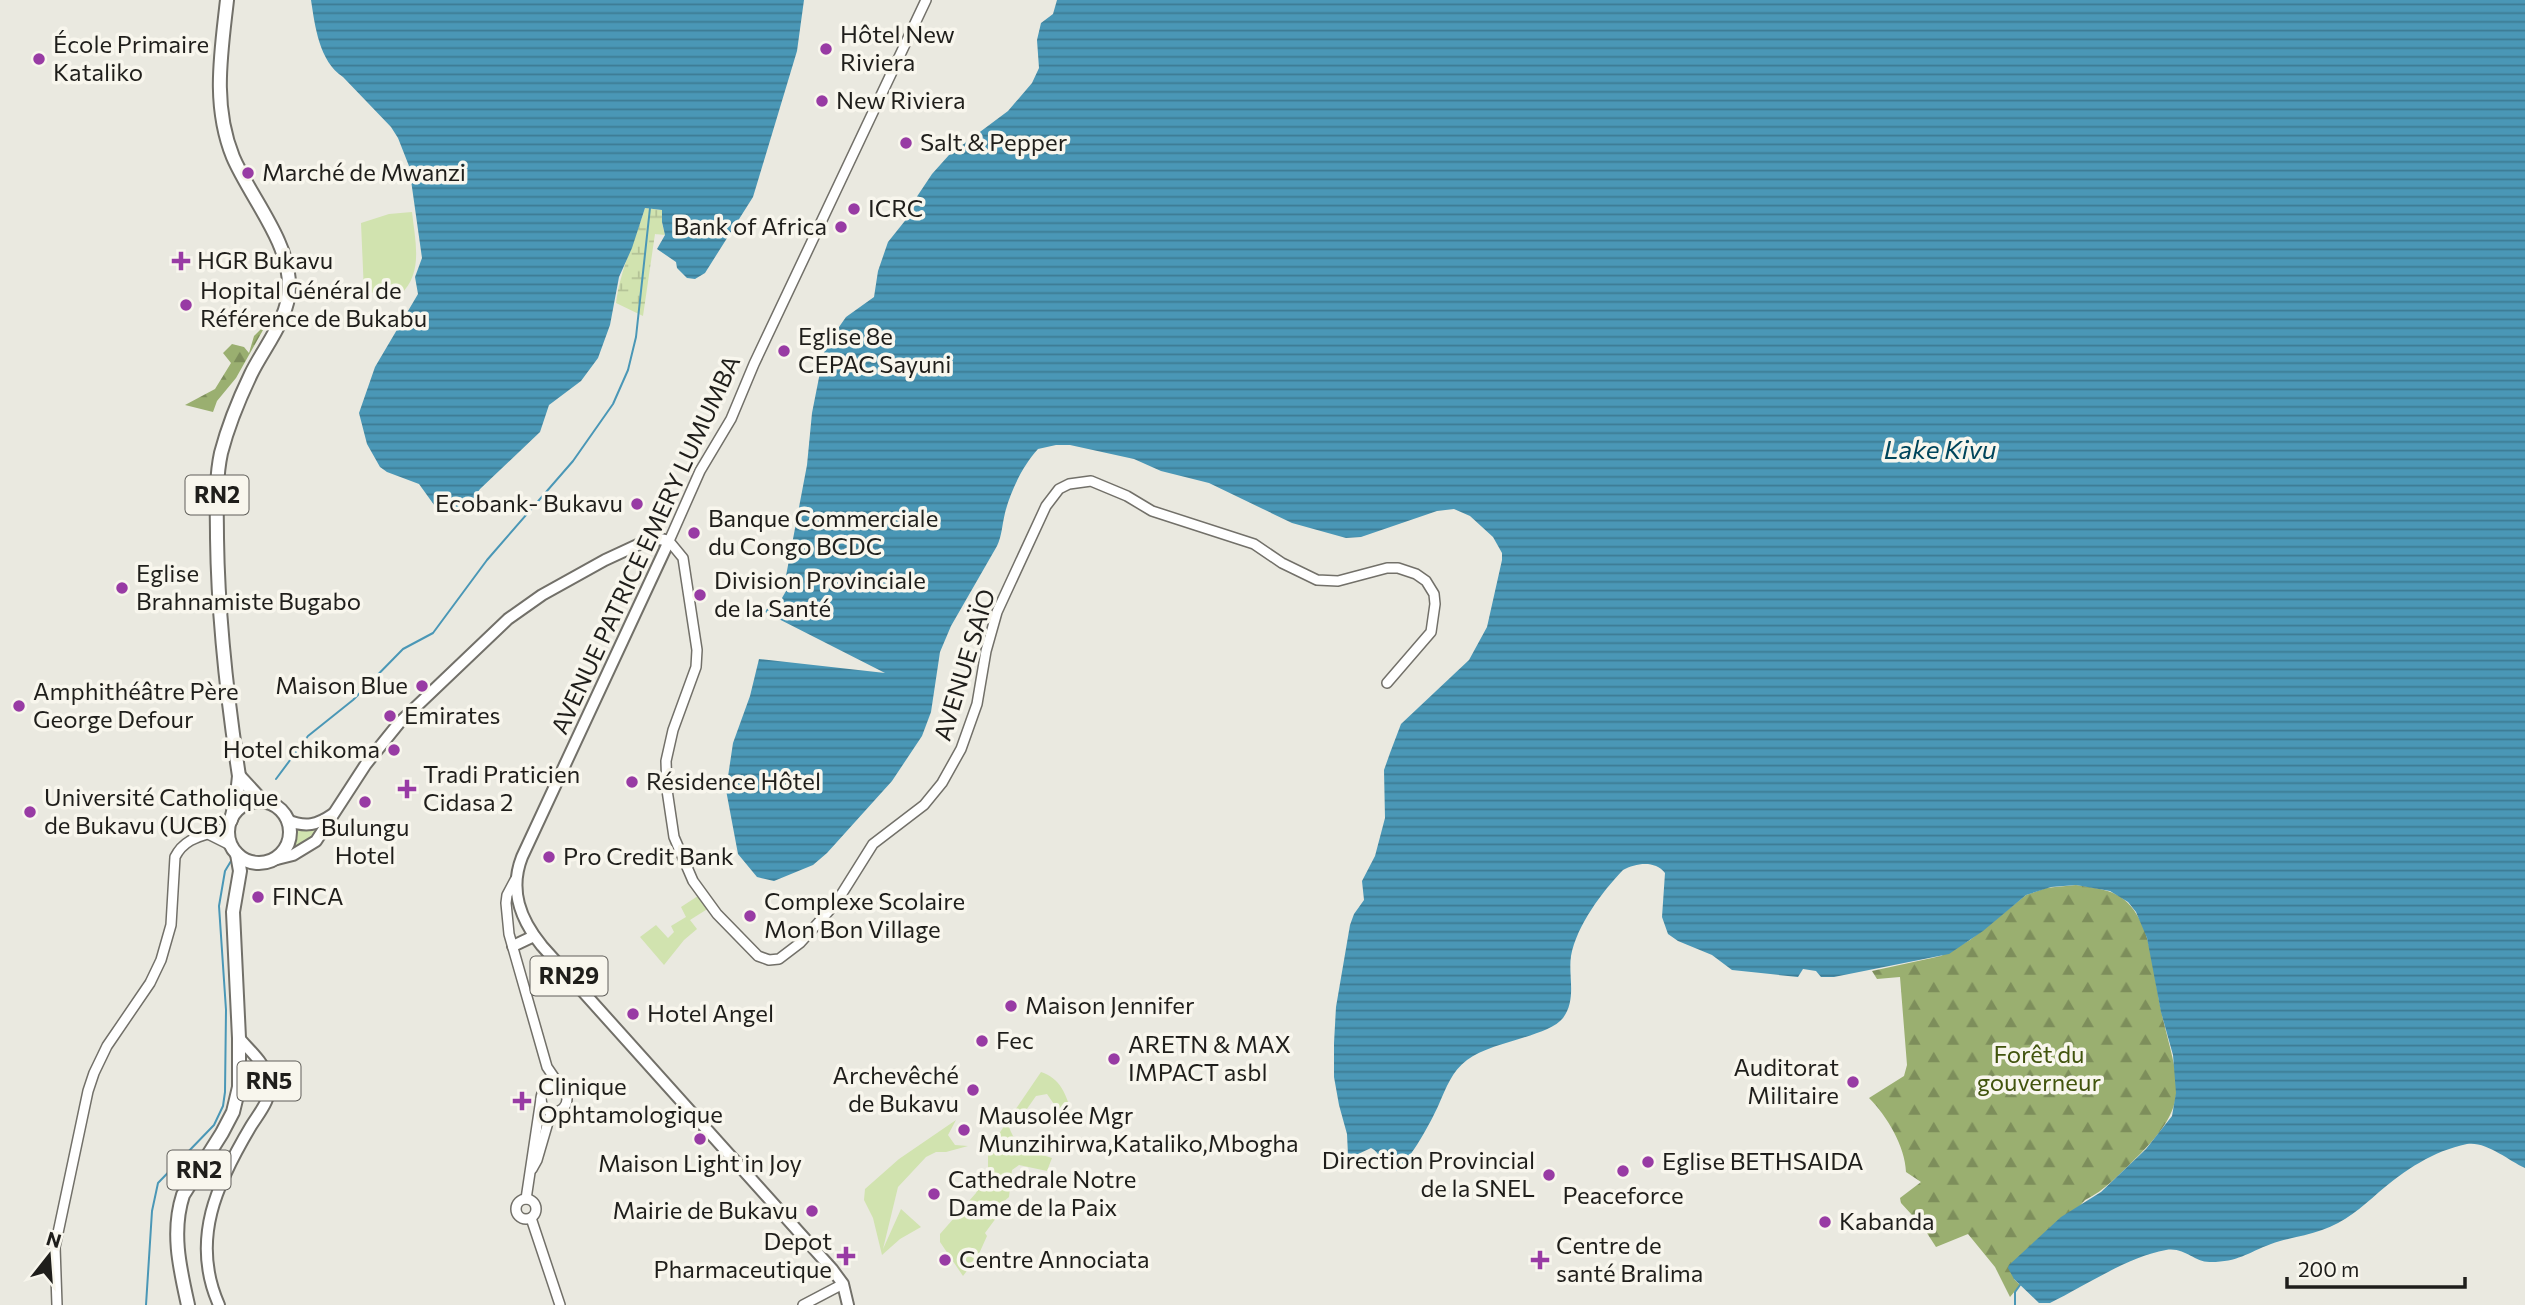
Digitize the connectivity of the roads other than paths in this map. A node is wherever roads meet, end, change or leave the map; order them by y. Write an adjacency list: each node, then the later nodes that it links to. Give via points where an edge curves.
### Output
1 (227, 0): 5 (highway, RN2, via 219,75 222,119 234,160 285,261 289,290 274,335 229,426 217,482 220,611)
2 (926, 0): 3 (street, AVENUE PATRICE EMERY LUMUMBA, via 731,419 700,471)
3 (669, 541): 4 (street, AVENUE SAÏO, via 683,558 697,650 696,667 666,761 674,837 685,866 708,902 742,941 769,960 779,959 800,943 836,903 873,844 924,805 942,783 961,749 977,704 997,612 1045,506 1069,484 1091,481 1152,511 1254,544 1317,580 1338,581 1387,568 1416,573 1434,594 1431,632); 7 (main road, via 646,541 605,560 508,619 398,723); 14 (main road, AVENUE PATRICE EMERY LUMUMBA)
4 (1387, 683)
5 (239, 776): 6 (highway); 9 (highway, RN2)
6 (262, 802): 8 (highway, via 275,806); 9 (highway, via 242,807)
7 (336, 813): 8 (main road, via 314,825); 12 (main road, via 316,841 293,855)
8 (288, 820): 12 (highway, via 288,843)
9 (230, 823): 10 (street); 11 (highway)
10 (209, 835): 11 (street); 27 (street, via 190,839 175,858 171,925 161,960 94,1073 55,1247)
11 (234, 850): 13 (highway); 15 (highway, RN2, via 240,872)
12 (273, 860): 13 (highway)
13 (256, 863): 15 (highway)
14 (515, 880): 16 (main road, RN29, via 524,918); 17 (street, via 506,903)
15 (237, 888): 18 (highway, RN2, via 233,912)
16 (534, 936): 17 (main road); 26 (main road, RN29)
17 (513, 946): 19 (street)
18 (239, 1038): 28 (highway, RN2, via 239,1087 233,1112 180,1205 176,1237); 29 (main road, RN5, via 267,1074 270,1094 224,1175 210,1214 206,1263)
19 (547, 1067): 20 (street); 21 (street)
20 (562, 1089): 21 (street, via 550,1087); 22 (street, via 566,1104)
21 (542, 1096): 22 (street, via 543,1107); 23 (street)
22 (551, 1112): 23 (street)
23 (532, 1169): 24 (street)
24 (526, 1199): 25 (street, via 536,1207); 25 (street, via 517,1203 515,1211 521,1218)
25 (531, 1218): 30 (street)
26 (843, 1284): 31 (street); 32 (main road, RN29)
27 (57, 1305)
28 (188, 1305)
29 (219, 1305)
30 (560, 1305)
31 (803, 1305)
32 (848, 1305)

